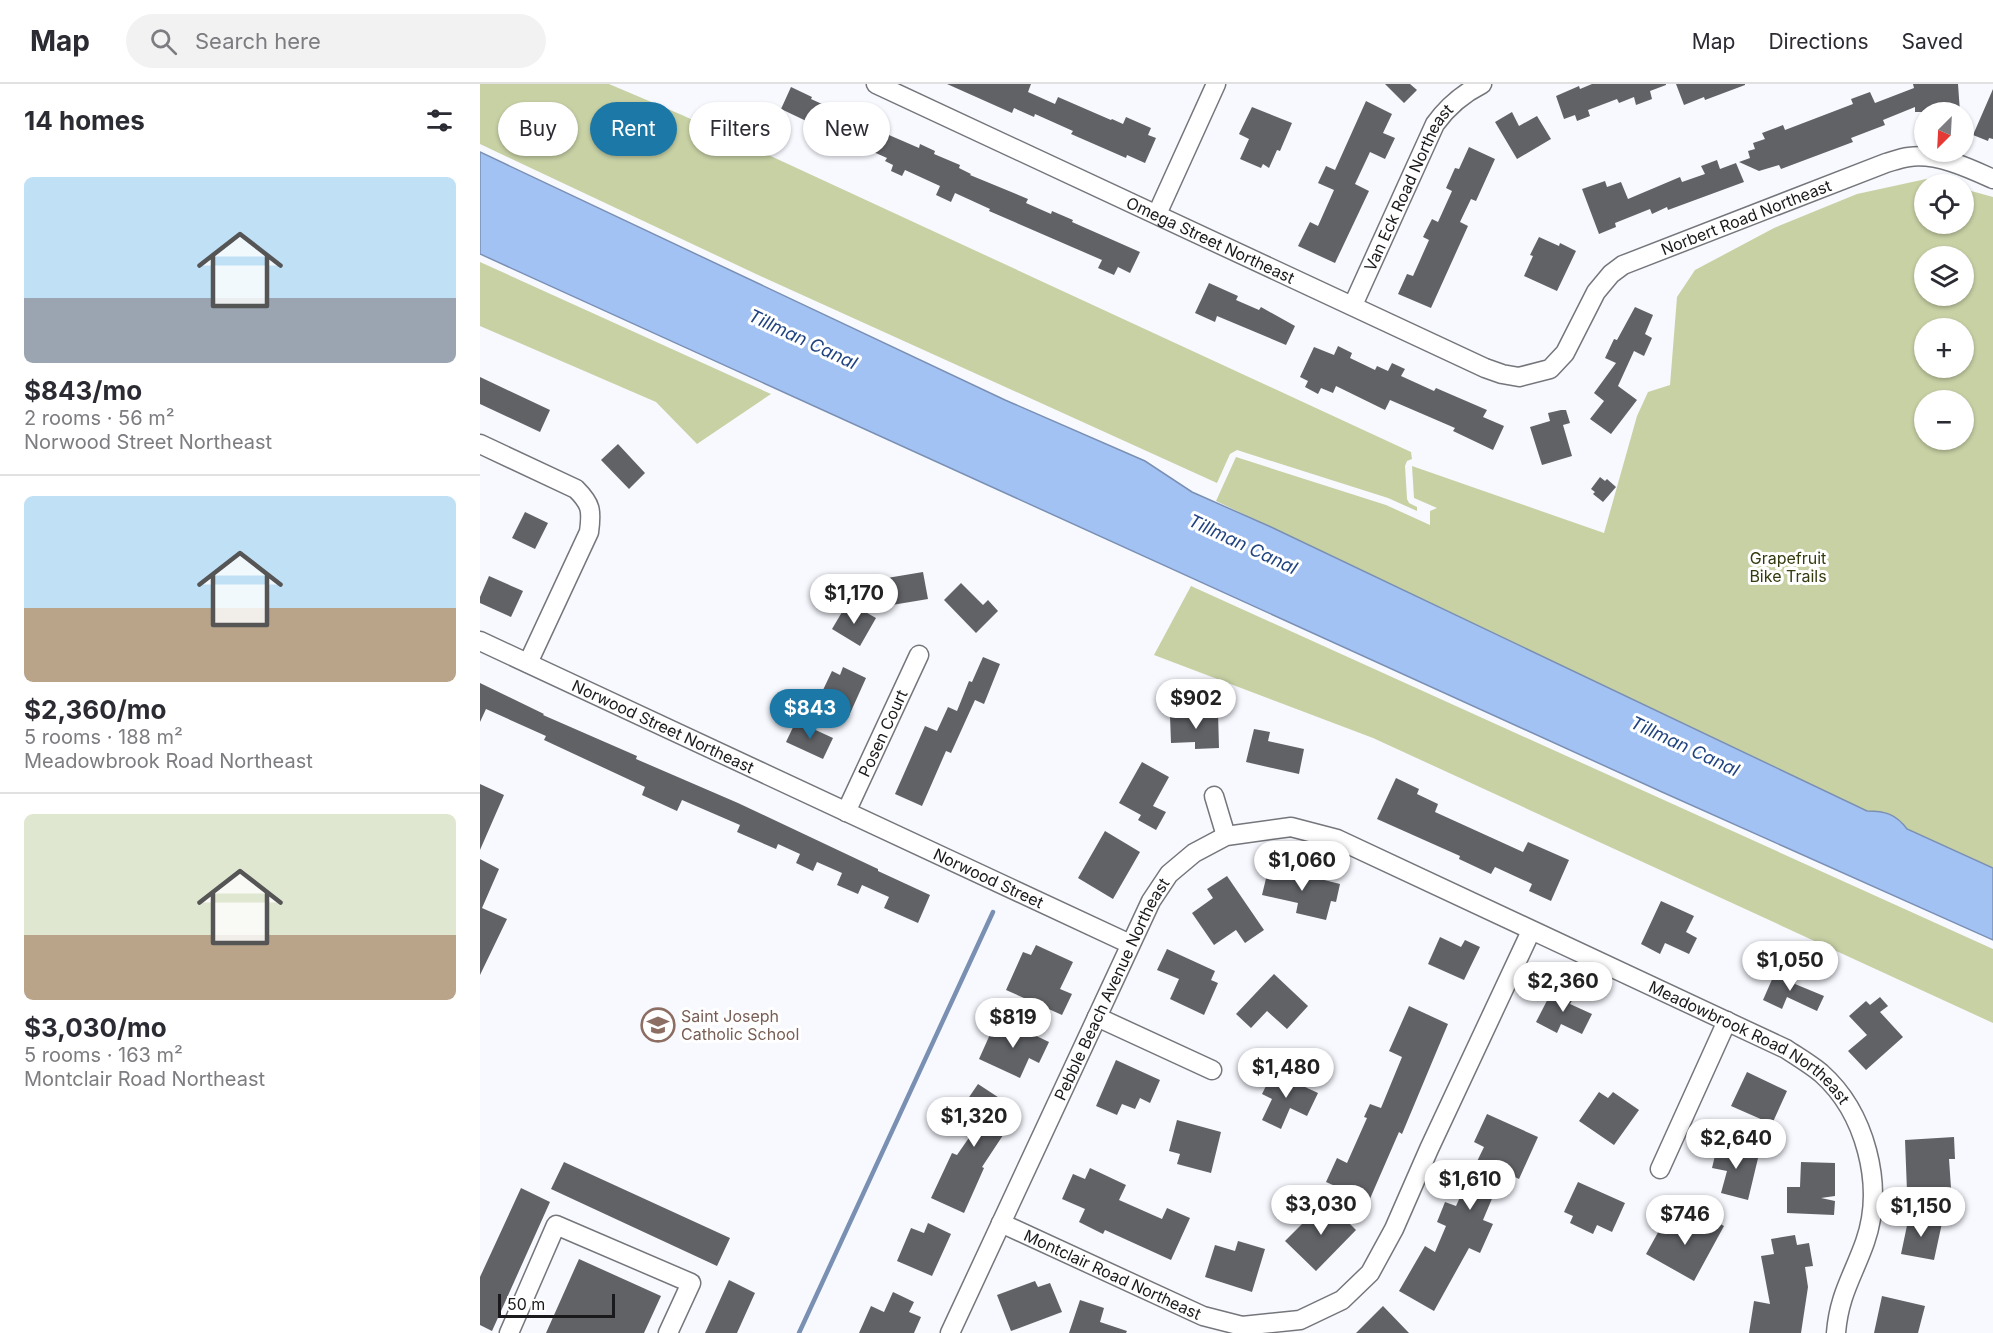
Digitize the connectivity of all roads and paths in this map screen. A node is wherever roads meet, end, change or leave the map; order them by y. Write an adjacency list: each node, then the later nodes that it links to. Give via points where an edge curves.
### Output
1 (876, 84): 5 (street, Omega Street Northeast)
2 (1216, 84): 5 (street)
3 (1482, 84): 6 (street, Van Eck Road Northeast, via 1448,106 1435,124)
4 (1993, 179): 7 (street, Norbert Road Northeast, via 1939,159 1910,156 1623,265 1596,292 1565,353)
5 (1157, 214): 6 (street, Omega Street Northeast)
6 (1353, 305): 7 (street, Omega Street Northeast, via 1502,374 1519,376)
7 (1550, 369)
8 (480, 444): 11 (street, via 576,489 588,501 589,532)
9 (480, 641): 11 (street, Norwood Street Northeast)
10 (919, 655): 13 (street, Posen Court)
11 (528, 663): 13 (street, Norwood Street Northeast)
12 (1214, 796): 14 (street)
13 (846, 812): 16 (street, Norwood Street)
14 (1226, 836): 15 (street, Meadowbrook Road Northeast, via 1291,827 1337,839); 16 (street, Pebble Beach Avenue Northeast, via 1194,853 1169,874)
15 (1531, 931): 18 (street, Meadowbrook Road Northeast); 21 (street, Montclair Road Northeast, via 1394,1229 1370,1273 1342,1300 1300,1320 1242,1326 1203,1316)
16 (1130, 944): 17 (street, Pebble Beach Avenue Northeast)
17 (1097, 1017): 19 (street); 21 (street, Pebble Beach Avenue Northeast)
18 (1727, 1021): 20 (street); 25 (street, Meadowbrook Road Northeast, via 1786,1049 1821,1073 1845,1100 1861,1131 1871,1168 1872,1206 1866,1240 1838,1311)
19 (1212, 1070)
20 (1660, 1169)
21 (1001, 1223): 24 (street, Pebble Beach Avenue Northeast)
22 (509, 1333): 23 (street, via 556,1225 691,1283)
23 (668, 1333)
24 (950, 1333)
25 (1836, 1333)

